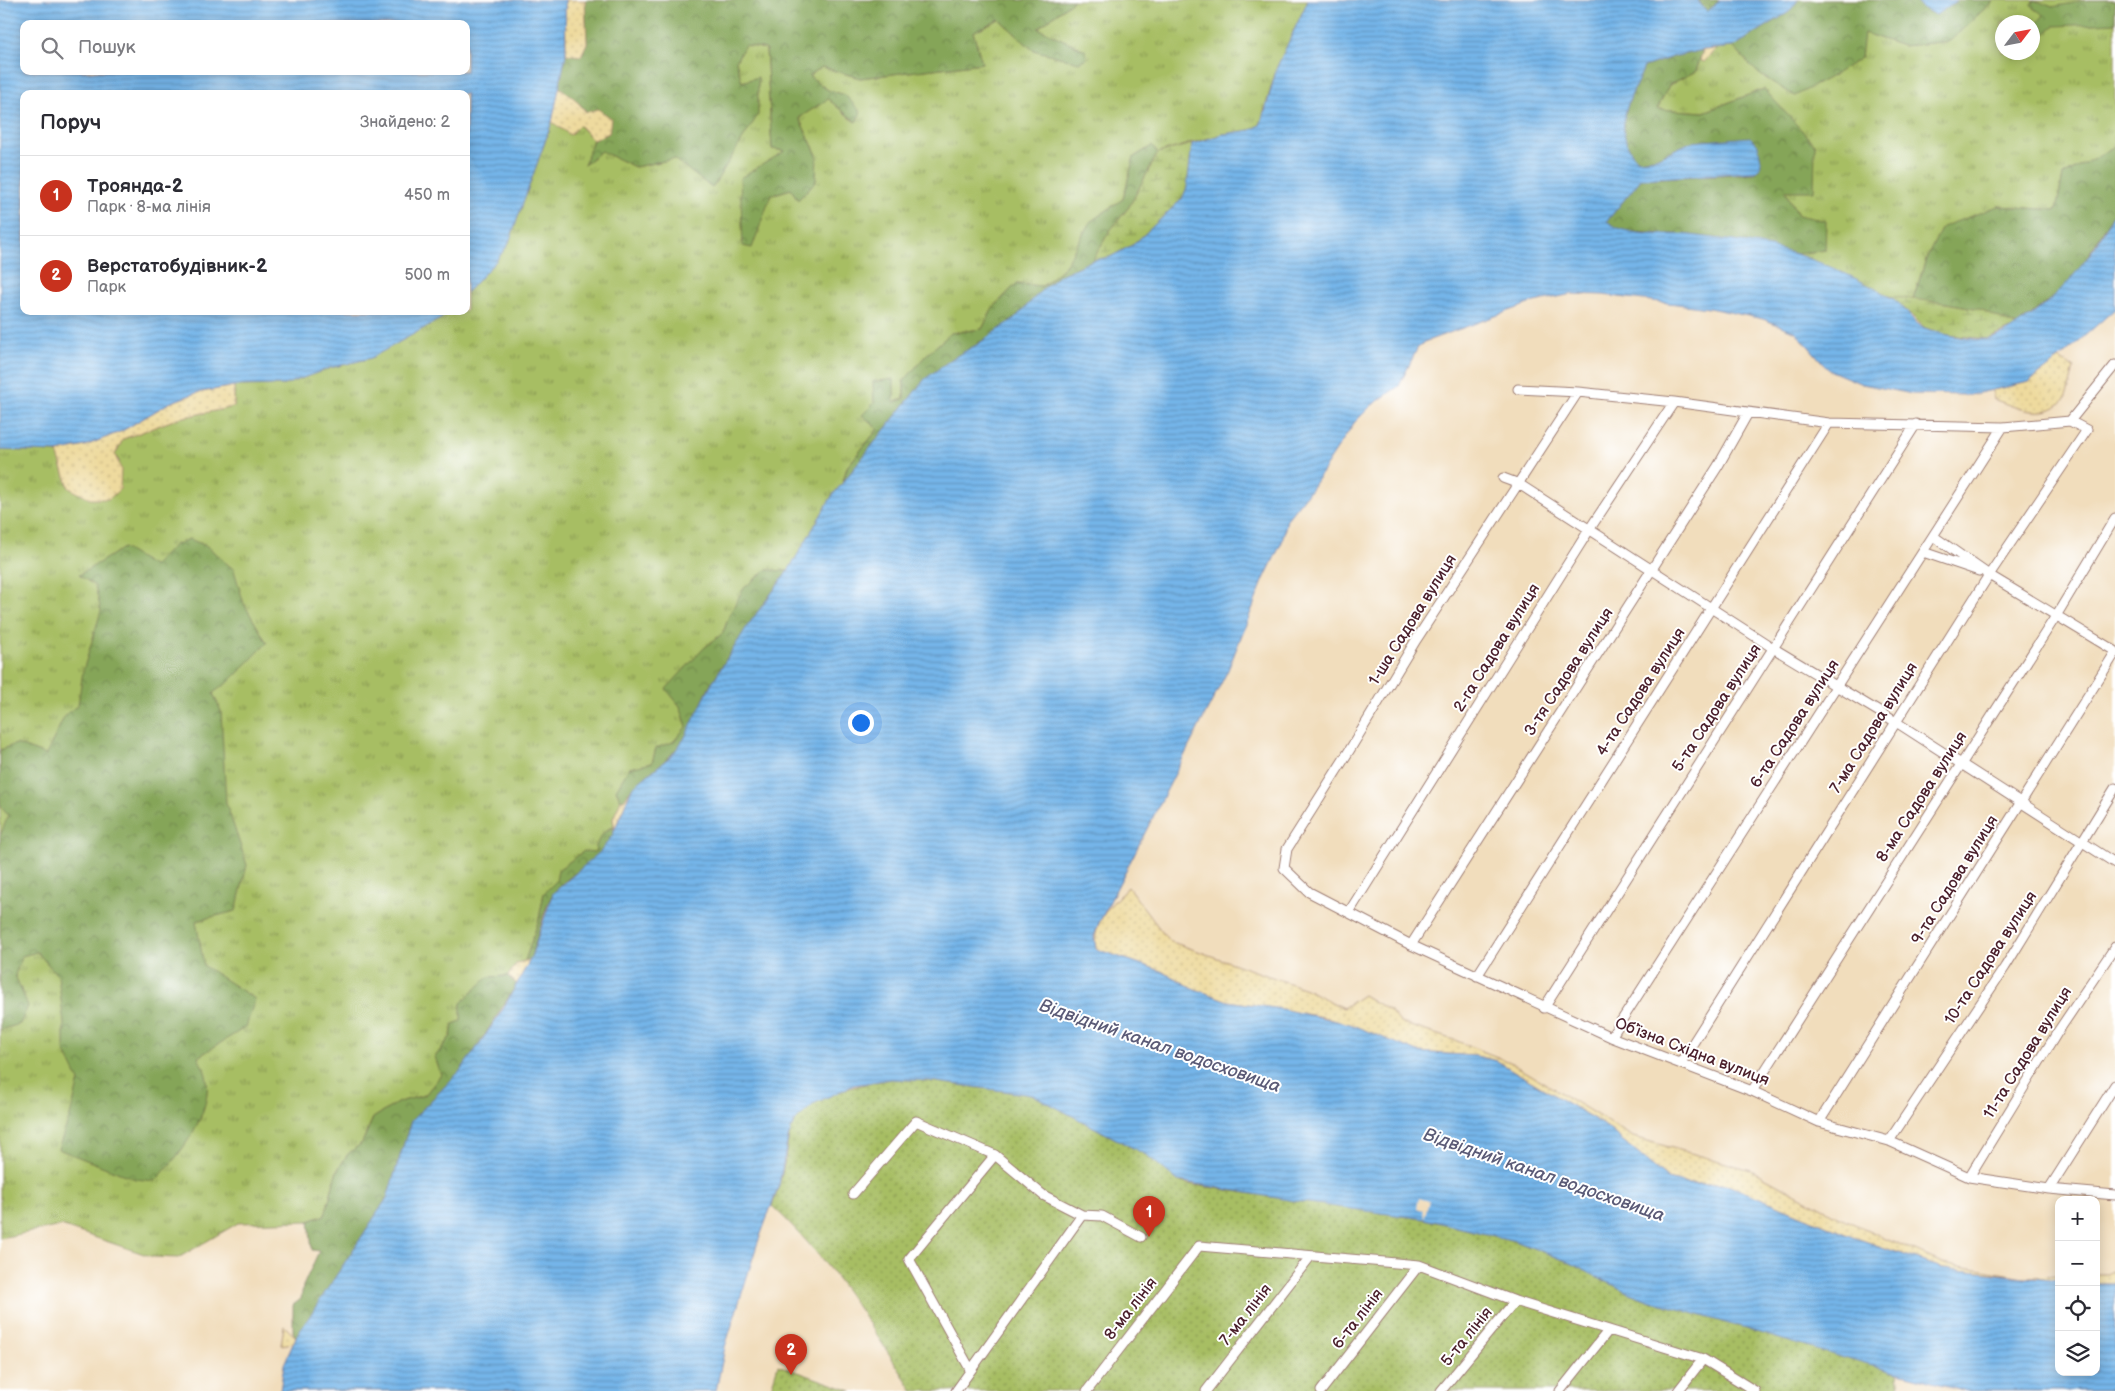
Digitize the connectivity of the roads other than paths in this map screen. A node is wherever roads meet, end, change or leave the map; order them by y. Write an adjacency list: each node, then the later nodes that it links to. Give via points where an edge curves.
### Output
1 (2115, 365): 6 (street)
2 (1518, 389): 3 (street)
3 (1578, 392): 4 (street); 11 (street, 1-ша Садова вулиця)
4 (1674, 402): 5 (street); 13 (street, 2-га Садова вулиця)
5 (1748, 413): 7 (street); 16 (street, 3-тя Садова вулиця)
6 (2070, 421): 9 (street); 17 (street, 7-ма Садова вулиця, via 2087,430)
7 (1829, 422): 8 (street); 18 (street, 4-та Садова вулиця)
8 (1916, 424): 9 (street); 20 (street, 5-та Садова вулиця)
9 (2003, 427): 14 (street, 6-та Садова вулиця)
10 (1503, 478): 11 (street)
11 (1519, 484): 13 (street); 29 (street, 1-ша Садова вулиця, via 1416,640 1287,849)
12 (2115, 518): 19 (street, 8-ма Садова вулиця)
13 (1590, 530): 16 (street); 30 (street, 2-га Садова вулиця)
14 (1933, 536): 15 (street, 6-та Садова вулиця); 17 (street)
15 (1923, 552): 17 (street); 22 (street, 6-та Садова вулиця)
16 (1653, 569): 18 (street); 31 (street, 3-тя Садова вулиця)
17 (1989, 575): 19 (street); 23 (street, 7-ма Садова вулиця)
18 (1712, 609): 20 (street); 33 (street, 4-та Садова вулиця)
19 (2056, 616): 21 (street); 24 (street, 8-ма Садова вулиця)
20 (1773, 648): 22 (street); 34 (street, 5-та Садова вулиця)
21 (2115, 652): 26 (street, 9-та Садова вулиця)
22 (1837, 685): 23 (street); 35 (street, 6-та Садова вулиця)
23 (1896, 722): 24 (street); 36 (street, 7-ма Садова вулиця)
24 (1961, 763): 26 (street); 38 (street, 8-ма Садова вулиця)
25 (2115, 788): 27 (street, 10-та Садова вулиця)
26 (2021, 804): 27 (street); 39 (street, 9-та Садова вулиця)
27 (2082, 842): 28 (street); 40 (street, 10-та Садова вулиця, via 2005,967)
28 (2115, 863)
29 (1284, 868): 30 (street, Обʼїзна Східна вулиця, via 1309,892)
30 (1349, 912): 31 (street, Обʼїзна Східна вулиця)
31 (1411, 945): 33 (street, Обʼїзна Східна вулиця)
32 (2115, 947): 42 (street, 11-та Садова вулиця, via 2057,1033)
33 (1477, 976): 34 (street, Обʼїзна Східна вулиця)
34 (1544, 1008): 35 (street, Обʼїзна Східна вулиця)
35 (1611, 1037): 36 (street, Обʼїзна Східна вулиця)
36 (1681, 1062): 38 (street, Обʼїзна Східна вулиця)
37 (2115, 1085): 43 (street)
38 (1752, 1090): 39 (street, Обʼїзна Східна вулиця)
39 (1819, 1122): 40 (street, Обʼїзна Східна вулиця)
40 (1889, 1141): 42 (street, Обʼїзна Східна вулиця)
41 (995, 1155): 44 (street, via 916,1120); 46 (street, via 1043,1195); 53 (street, via 909,1259)
42 (1969, 1177): 43 (street, Обʼїзна Східна вулиця)
43 (2049, 1189): 45 (street, Обʼїзна Східна вулиця)
44 (853, 1194)
45 (2115, 1195)
46 (1082, 1216): 47 (street, via 1102,1216); 53 (street)
47 (1141, 1237)
48 (1310, 1257): 49 (street); 55 (street, 8-ма лінія, via 1199,1246); 56 (street, 7-ма лінія)
49 (1419, 1265): 50 (street); 57 (street, 6-та лінія)
50 (1515, 1302): 51 (street); 58 (street, 5-та лінія)
51 (1608, 1331): 52 (street); 59 (street)
52 (1703, 1359): 60 (street); 61 (street)
53 (970, 1369): 54 (street)
54 (956, 1391)
55 (1087, 1391)
56 (1206, 1391)
57 (1321, 1391)
58 (1442, 1391)
59 (1560, 1391)
60 (1678, 1391)
61 (1755, 1391)

